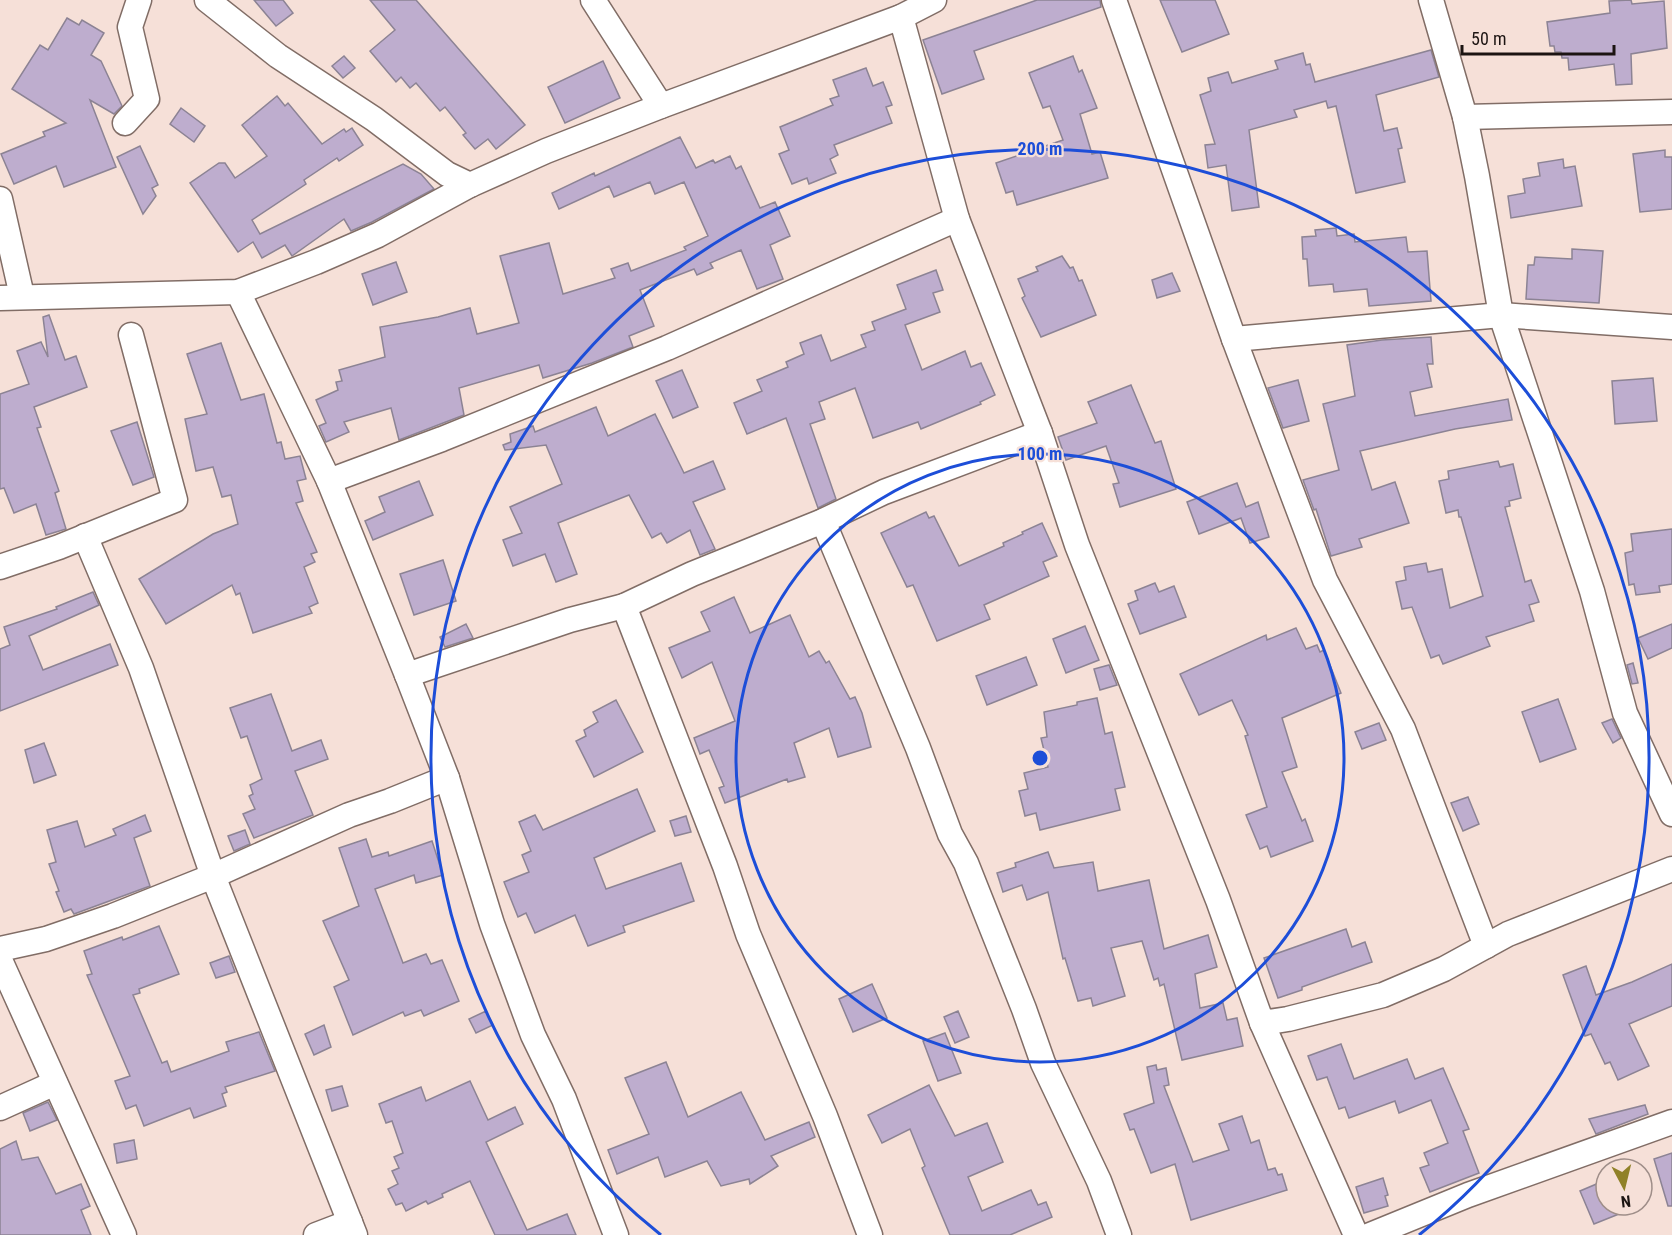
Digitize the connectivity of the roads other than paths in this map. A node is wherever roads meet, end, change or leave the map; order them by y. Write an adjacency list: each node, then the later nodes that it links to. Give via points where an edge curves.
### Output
1 (139, 0): 11 (street, via 130,27 147,99)
2 (207, 0): 12 (street, via 278,57 374,119 447,174)
3 (593, 0): 8 (street)
4 (934, 0): 7 (street)
5 (1114, 0): 20 (street)
6 (1431, 0): 10 (street)
7 (901, 17): 8 (street); 14 (street)
8 (661, 106): 12 (street)
9 (1672, 112): 10 (street)
10 (1465, 117): 17 (street)
11 (124, 123)
12 (470, 185): 15 (street, via 378,235)
13 (0, 199): 16 (street)
14 (957, 219): 21 (street); 22 (street, via 667,348)
15 (238, 292): 16 (street); 22 (street)
16 (11, 297)
17 (1501, 315): 18 (street); 20 (street); 29 (street, via 1592,591 1625,713)
18 (1672, 327)
19 (131, 335): 24 (street, via 175,500)
20 (1234, 339): 32 (street, via 1325,580 1403,729)
21 (1040, 433): 23 (street, via 884,492); 35 (street, via 1077,545 1218,900)
22 (329, 481): 27 (street)
23 (824, 521): 26 (street); 44 (street, via 950,834 966,863 1043,1064 1099,1181)
24 (85, 536): 25 (street); 31 (street, via 141,668)
25 (0, 567)
26 (624, 606): 27 (street, via 570,620); 43 (street, via 748,934)
27 (407, 675): 28 (street)
28 (447, 778): 31 (street, via 330,823); 42 (street, via 492,924 533,1035 564,1099)
29 (1672, 814)
30 (1672, 869): 32 (street)
31 (213, 876): 33 (street, via 77,929); 39 (street)
32 (1486, 946): 35 (street, via 1383,995)
33 (0, 949)
34 (0, 960): 36 (street)
35 (1262, 1023): 45 (street)
36 (56, 1083): 37 (street); 40 (street)
37 (0, 1108)
38 (1672, 1122): 46 (street)
39 (352, 1229): 41 (street)
40 (124, 1235)
41 (316, 1235)
42 (616, 1235)
43 (870, 1235)
44 (1119, 1235)
45 (1356, 1235)
46 (1370, 1235)

